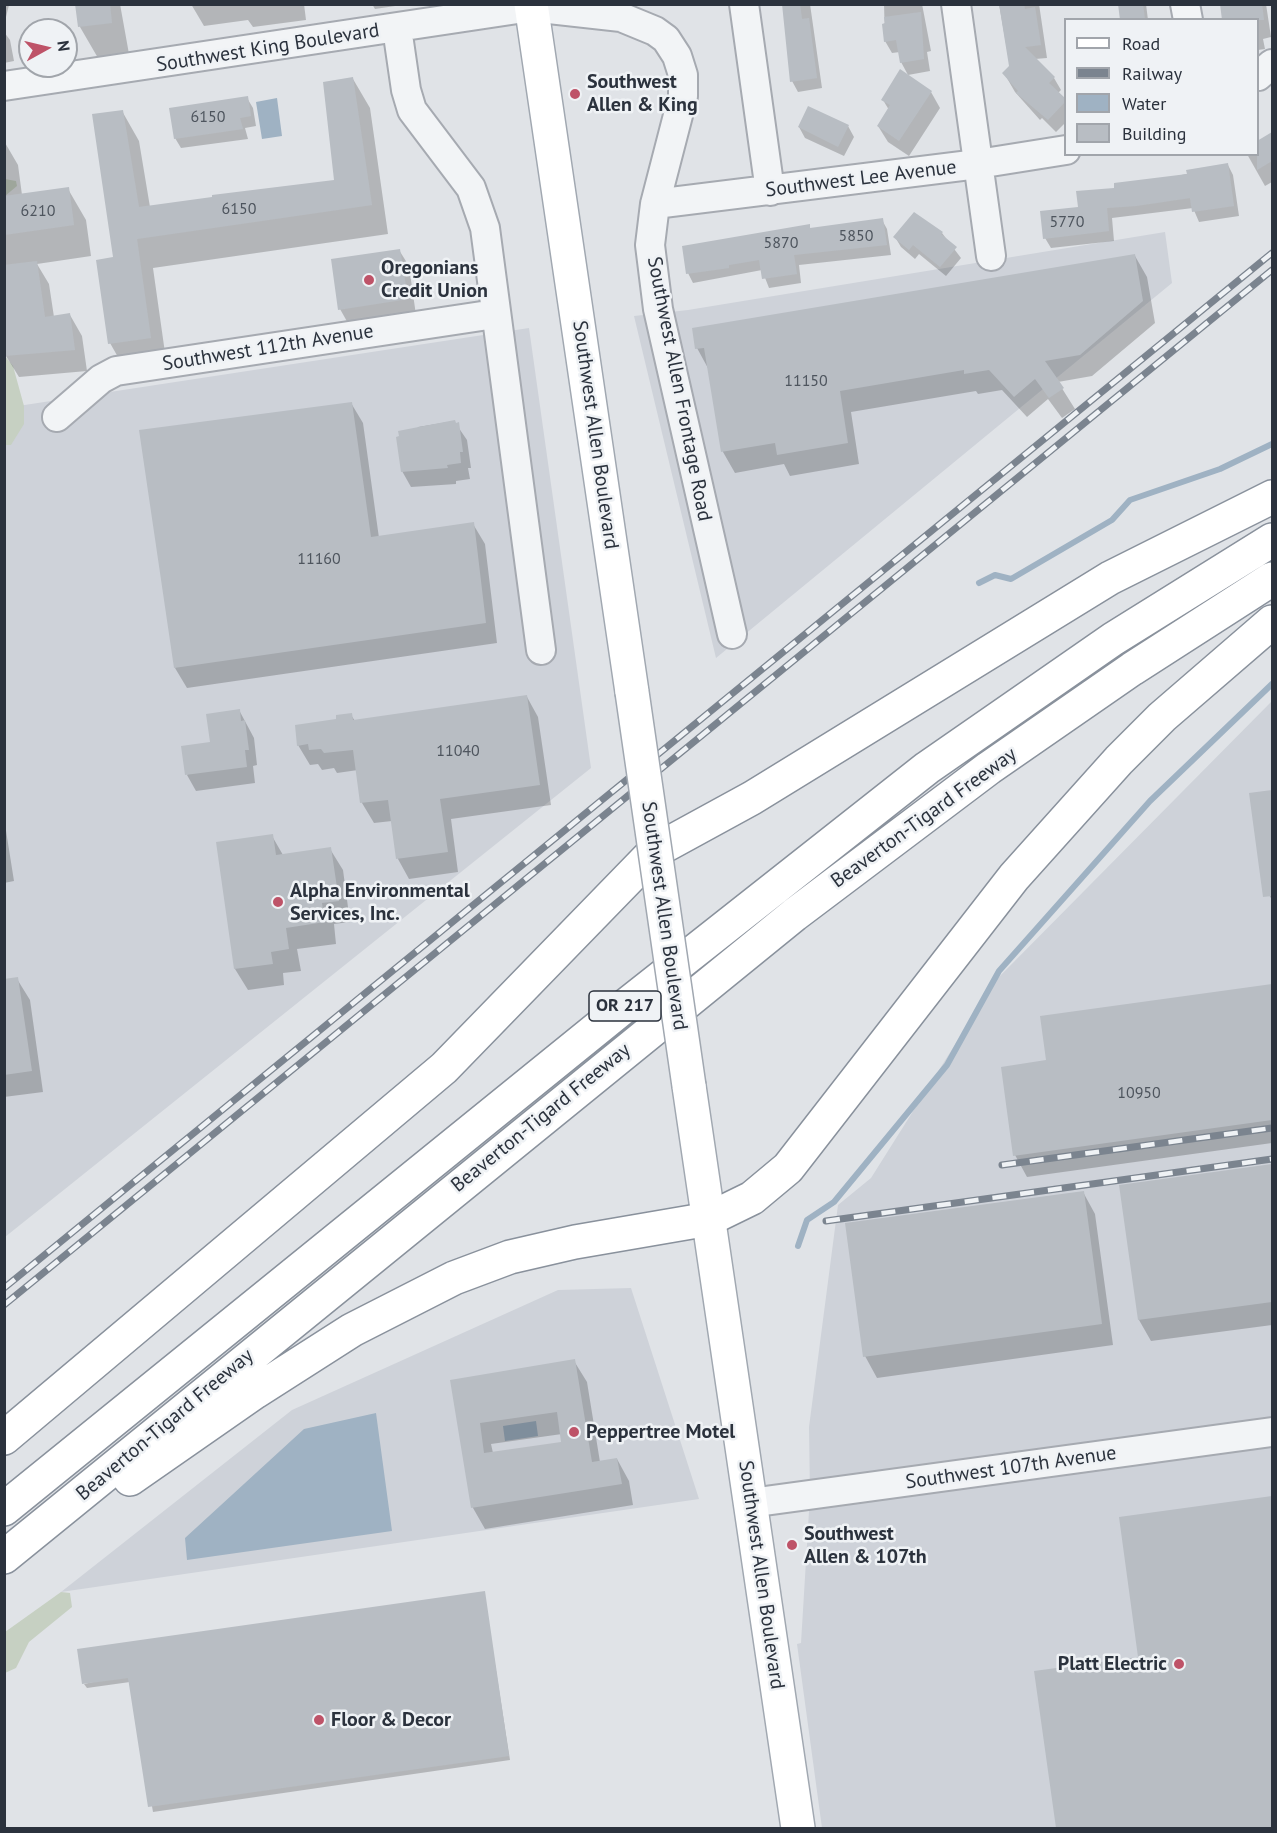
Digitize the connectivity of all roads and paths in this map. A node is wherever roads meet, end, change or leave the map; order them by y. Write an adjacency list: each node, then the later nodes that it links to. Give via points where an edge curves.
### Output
1 (744, 4): 10 (street)
2 (956, 4): 9 (street)
3 (531, 6): 4 (street, Southwest King Boulevard); 11 (street, Southwest Allen Frontage Road, via 640,22 666,39 677,56 683,75 683,96); 21 (main road, Southwest Allen Boulevard, bridge)
4 (397, 28): 7 (street, Southwest King Boulevard); 13 (street, via 412,110 459,171 479,206)
5 (1272, 64): 6 (street)
6 (1259, 74)
7 (4, 86)
8 (1064, 150): 9 (street, Southwest Lee Avenue)
9 (978, 164): 10 (street, Southwest Lee Avenue); 12 (street)
10 (770, 191): 11 (street, Southwest Lee Avenue)
11 (655, 204): 19 (street, Southwest Allen Frontage Road, via 650,245 658,309)
12 (991, 256)
13 (495, 314): 14 (street, Southwest 112th Avenue, via 116,370 101,378); 20 (street)
14 (57, 417)
15 (1272, 497): 21 (main road, via 1110,578 752,798)
16 (1272, 540): 26 (main road, Beaverton-Tigard Freeway / OR 217, via 1113,639 927,768 620,1010)
17 (1272, 579): 27 (main road, Beaverton-Tigard Freeway / OR 217, via 989,768 812,901 498,1152)
18 (1272, 622): 22 (main road, via 1162,717 1014,877 788,1168 752,1198)
19 (732, 633)
20 (541, 650)
21 (655, 851): 22 (main road, Southwest Allen Boulevard, bridge); 24 (main road, via 444,1068)
22 (709, 1219): 25 (main road, Southwest Allen Boulevard); 27 (main road, via 510,1257 454,1278 343,1336 113,1491)
23 (1272, 1432): 25 (street, Southwest 107th Avenue)
24 (4, 1438)
25 (750, 1503): 29 (main road, Southwest Allen Boulevard)
26 (4, 1509)
27 (61, 1512): 28 (main road, Beaverton-Tigard Freeway / OR 217)
28 (4, 1557)
29 (798, 1828)

